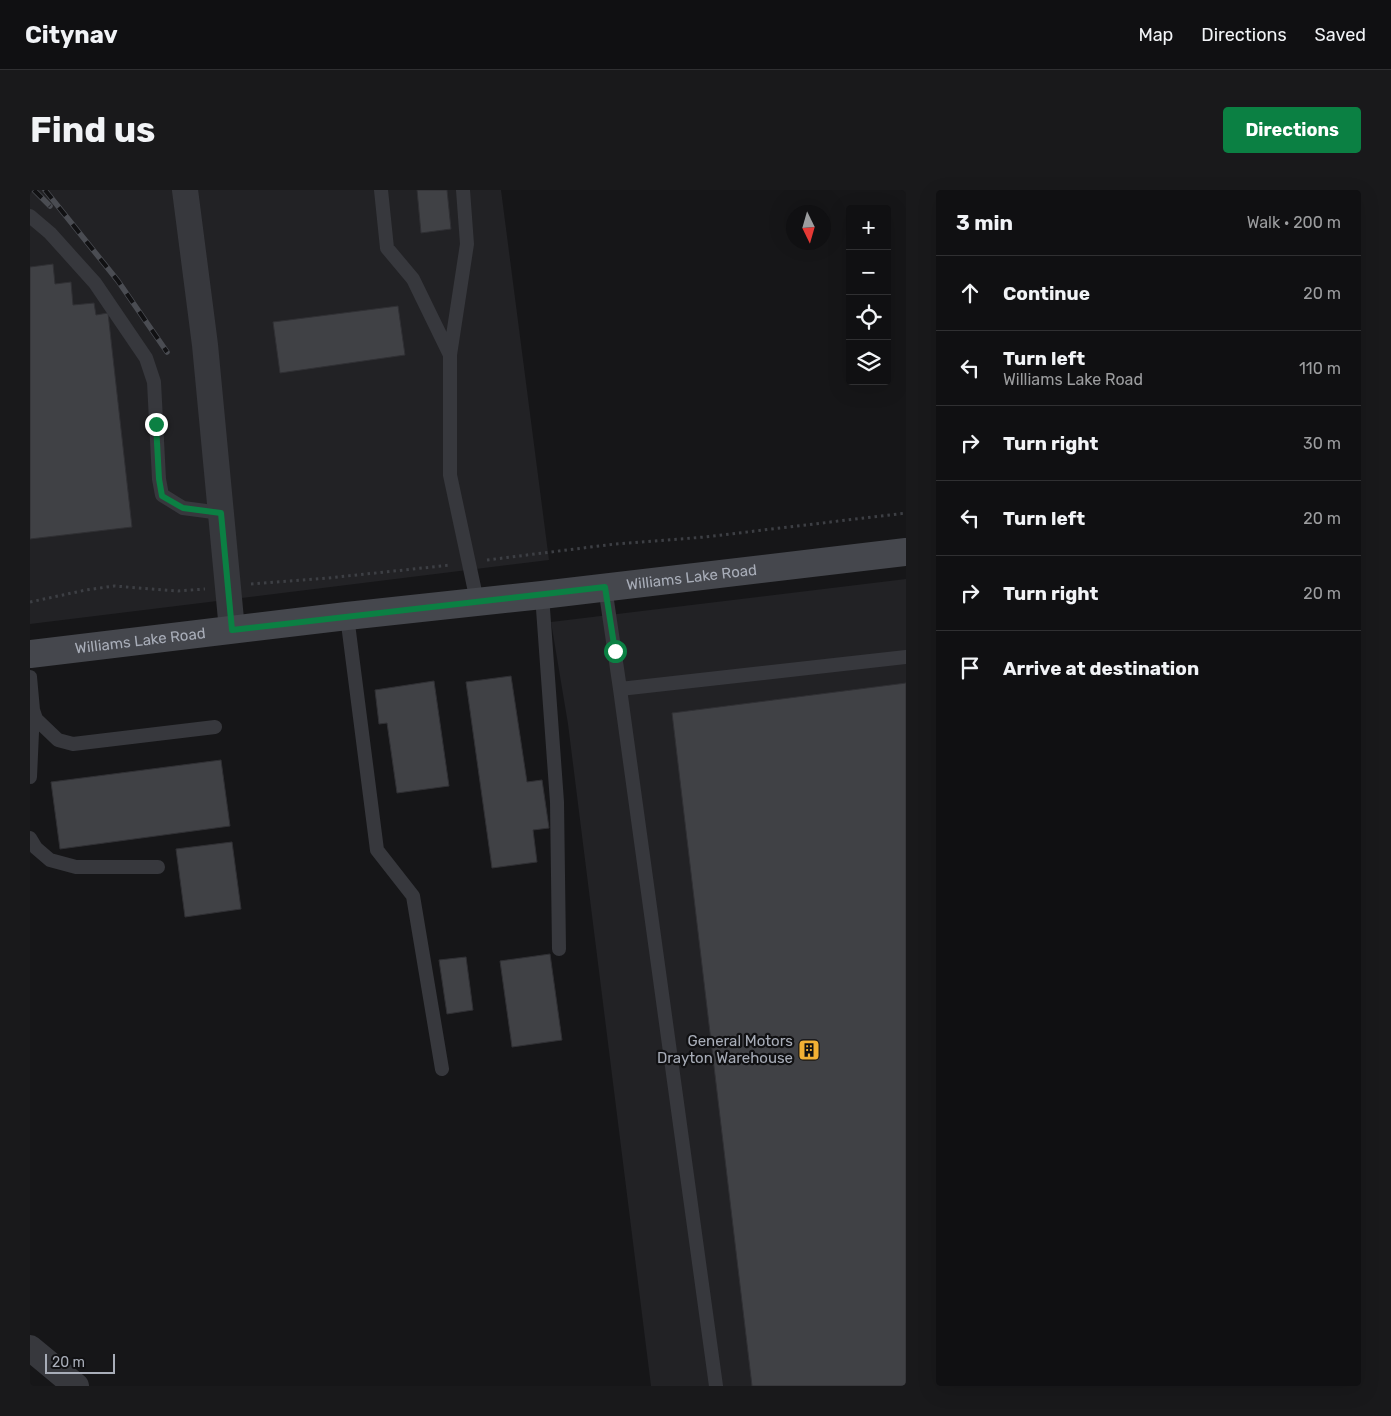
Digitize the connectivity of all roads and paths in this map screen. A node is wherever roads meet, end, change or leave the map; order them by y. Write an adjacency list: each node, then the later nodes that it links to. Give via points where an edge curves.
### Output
1 (184, 190): 6 (street, via 205,345)
2 (381, 190): 5 (lane, via 387,248 413,279)
3 (464, 190): 5 (lane, via 467,244)
4 (30, 216): 6 (lane, via 50,233 95,283 146,358 154,382 162,496 183,508)
5 (450, 355): 10 (lane, via 450,475)
6 (221, 513): 12 (street)
7 (906, 552): 8 (main road, Williams Lake Road)
8 (605, 587): 9 (main road, Williams Lake Road); 16 (lane)
9 (542, 595): 10 (main road, Williams Lake Road); 22 (lane, via 557,802)
10 (477, 601): 11 (main road, Williams Lake Road)
11 (347, 616): 12 (main road, Williams Lake Road); 23 (lane, via 377,850 413,896)
12 (232, 630): 13 (main road, Williams Lake Road)
13 (30, 654)
14 (906, 657): 16 (lane)
15 (30, 677): 17 (lane)
16 (620, 689): 26 (lane)
17 (33, 710): 18 (lane, via 36,719 58,740 73,744); 19 (lane)
18 (215, 727)
19 (30, 777)
20 (30, 838): 21 (lane, via 50,860 76,867)
21 (158, 867)
22 (559, 949)
23 (442, 1068)
24 (30, 1348): 25 (street)
25 (76, 1386)
26 (716, 1386)

